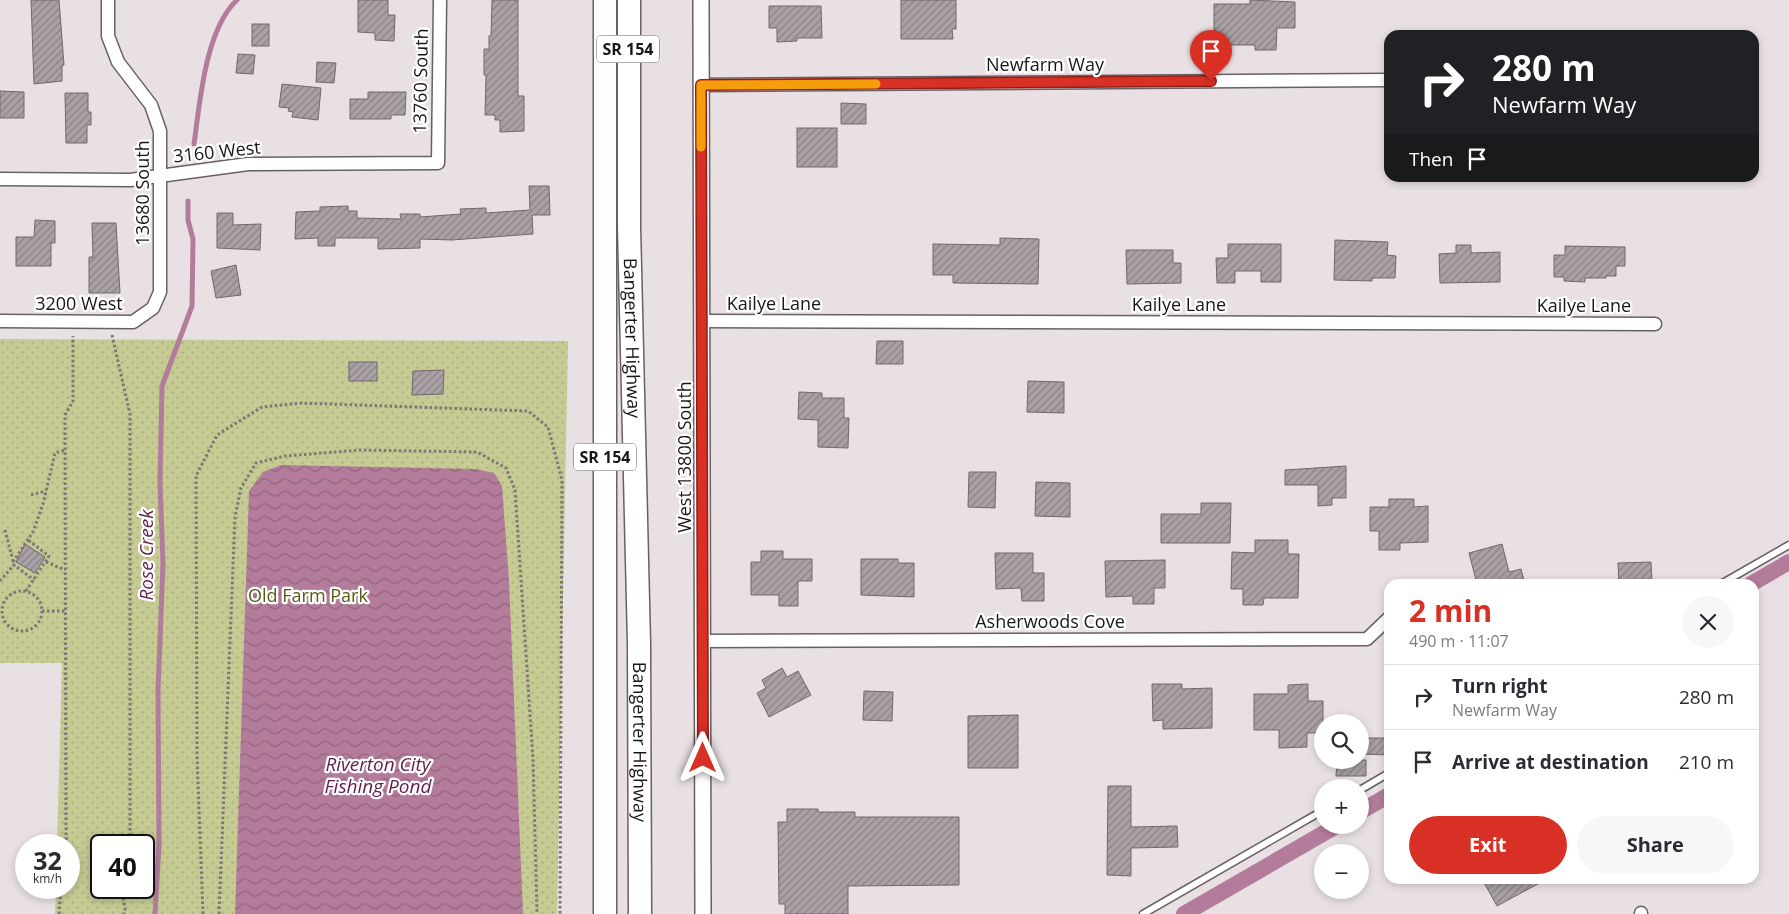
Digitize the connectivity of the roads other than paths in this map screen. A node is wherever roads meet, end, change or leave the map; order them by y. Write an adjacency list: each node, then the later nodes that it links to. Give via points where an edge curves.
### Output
1 (108, 0): 9 (street, 13680 South, via 108,36 118,62 151,105 160,131)
2 (440, 0): 8 (street, 13760 South)
3 (605, 0): 22 (highway, Bangerter Highway / SR 154)
4 (629, 0): 23 (highway, Bangerter Highway / SR 154, via 628,216 640,644)
5 (701, 0): 7 (street, West 13800 South)
6 (1384, 80): 7 (street, Newfarm Way)
7 (701, 85): 13 (street, West 13800 South)
8 (438, 163): 9 (street, 3160 West, via 248,164)
9 (162, 176): 10 (street, 3160 West, via 130,180); 11 (street, 13680 South, via 160,292)
10 (0, 179)
11 (153, 308): 12 (street, 3200 West, via 133,322)
12 (0, 321)
13 (703, 321): 14 (street, Kailye Lane); 18 (street, West 13800 South)
14 (1655, 324)
15 (1789, 545): 16 (lane)
16 (1729, 579)
17 (1384, 623): 18 (street, Asherwoods Cove, via 1367,638)
18 (704, 641): 24 (street, West 13800 South)
19 (1384, 776): 20 (lane)
20 (1369, 785)
21 (1314, 816): 25 (lane)
22 (605, 914)
23 (640, 914)
24 (703, 914)
25 (1143, 914)

